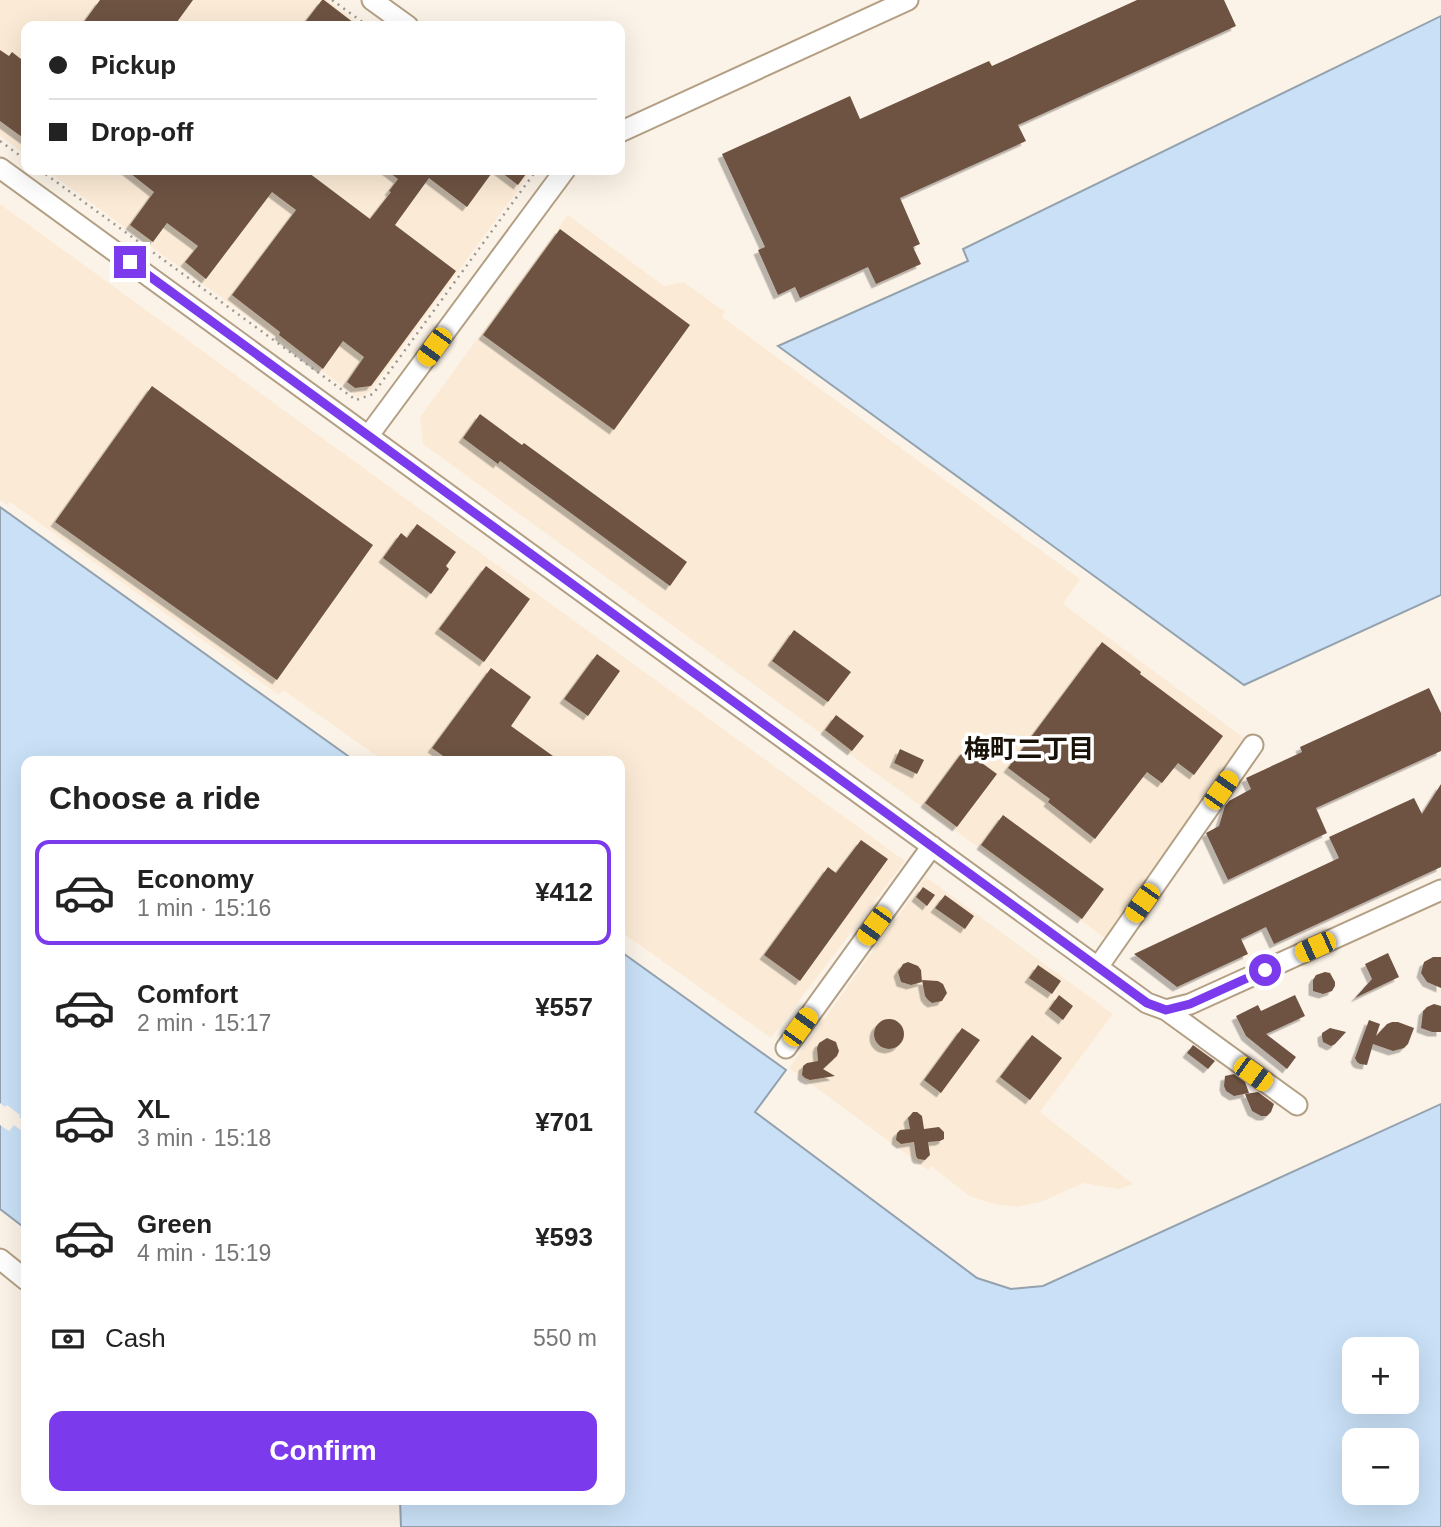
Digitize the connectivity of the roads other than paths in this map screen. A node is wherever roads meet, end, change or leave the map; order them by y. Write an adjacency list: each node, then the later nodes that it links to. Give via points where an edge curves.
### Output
1 (372, 0): 3 (street)
2 (908, 0): 4 (street)
3 (401, 21)
4 (625, 130)
5 (0, 168): 7 (street)
6 (561, 175): 7 (street)
7 (369, 435): 9 (street)
8 (1253, 745): 11 (street)
9 (932, 846): 11 (street); 13 (street)
10 (1441, 890): 12 (street, via 1190,1004)
11 (1098, 967): 12 (street, via 1147,1003)
12 (1166, 1010): 14 (street)
13 (786, 1048)
14 (1297, 1105)
15 (0, 1259): 16 (street)
16 (21, 1276)

